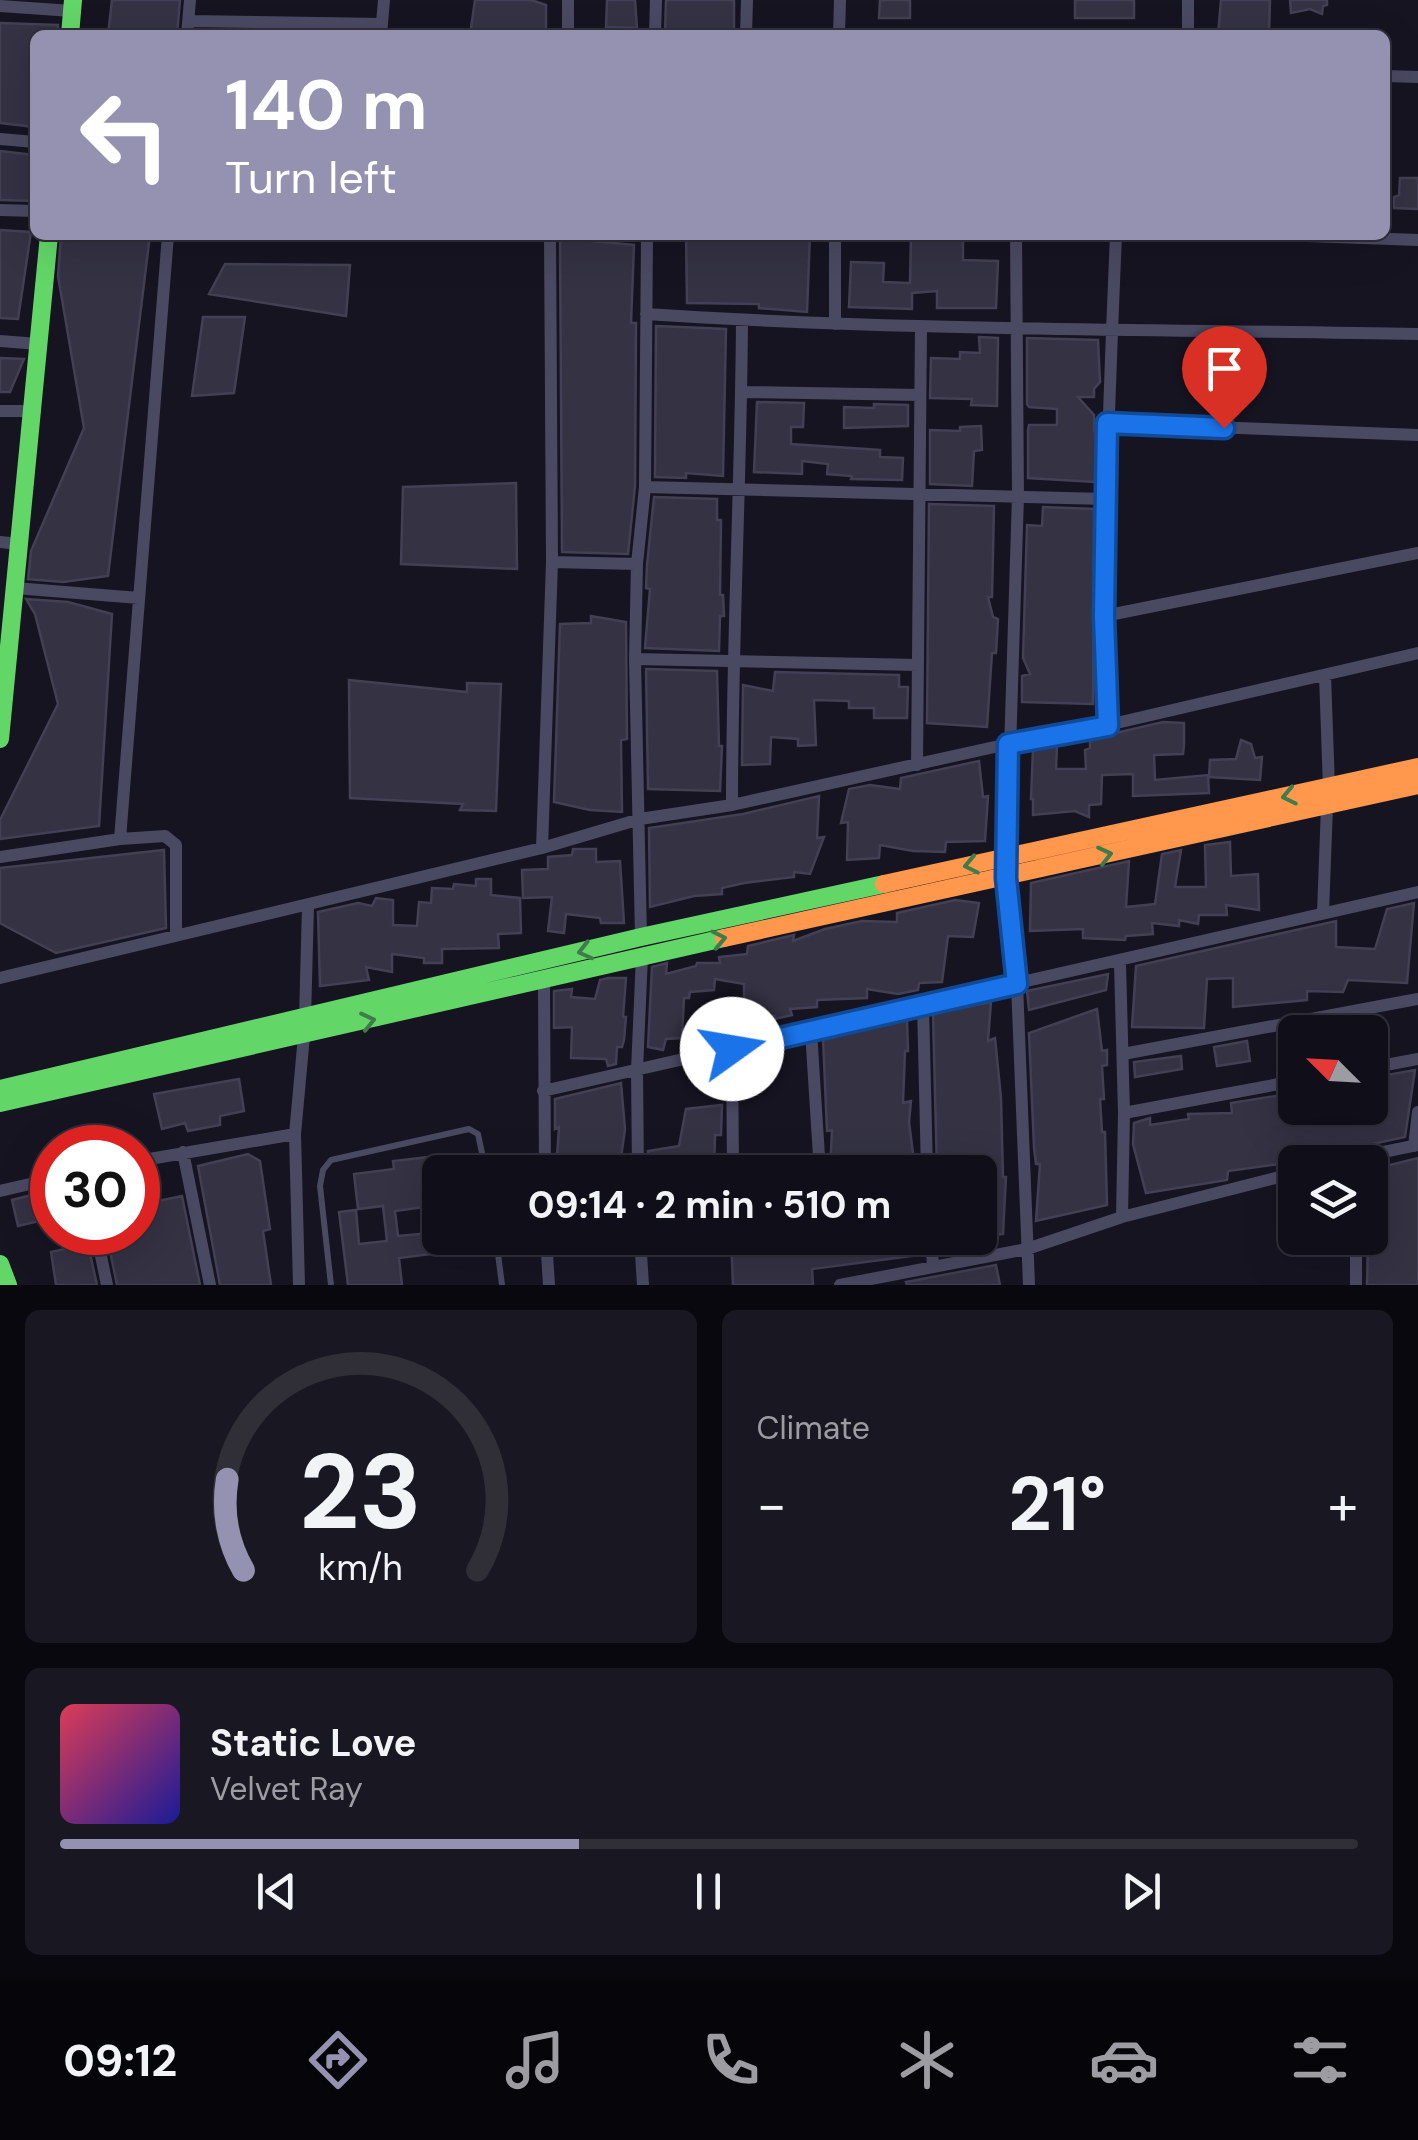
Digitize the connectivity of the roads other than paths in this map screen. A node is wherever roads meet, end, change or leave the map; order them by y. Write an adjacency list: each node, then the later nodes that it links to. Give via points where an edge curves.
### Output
1 (190, 0): 10 (street)
2 (384, 0): 11 (street)
3 (568, 0): 12 (street)
4 (656, 0): 13 (street)
5 (748, 0): 14 (street)
6 (840, 0): 15 (street)
7 (1188, 0): 16 (street)
8 (0, 6): 9 (street)
9 (73, 6)
10 (188, 28): 11 (street)
11 (382, 30)
12 (568, 30)
13 (655, 30)
14 (746, 30)
15 (839, 30)
16 (1188, 30)
17 (1390, 76): 18 (street)
18 (1418, 76)
19 (0, 138): 20 (street)
20 (30, 141)
21 (0, 210): 22 (street)
22 (30, 212)
23 (1390, 239): 31 (street)
24 (49, 240): 40 (street)
25 (168, 240): 57 (street)
26 (550, 240): 54 (street)
27 (646, 240): 32 (street)
28 (835, 240): 34 (street)
29 (1016, 240): 35 (street)
30 (1116, 240): 37 (street)
31 (1418, 240)
32 (646, 314): 33 (street); 47 (street)
33 (742, 320): 34 (street); 41 (street)
34 (835, 324): 36 (street)
35 (1016, 326): 36 (street); 37 (street); 50 (street)
36 (921, 328): 42 (street)
37 (1112, 328): 38 (street); 45 (street)
38 (1418, 334)
39 (0, 342): 40 (street)
40 (39, 344): 44 (street)
41 (742, 392): 42 (street); 48 (street)
42 (920, 395): 49 (street)
43 (0, 411): 44 (street)
44 (32, 412): 52 (street)
45 (1107, 423): 46 (street); 51 (street)
46 (1418, 435)
47 (645, 487): 48 (street); 55 (street)
48 (740, 490): 49 (street); 62 (street)
49 (920, 494): 50 (street); 63 (street)
50 (1018, 496): 51 (street); 67 (street)
51 (1106, 498): 59 (street)
52 (10, 543): 56 (street)
53 (1418, 553): 59 (street)
54 (552, 562): 55 (street); 75 (street)
55 (637, 564): 61 (street)
56 (15, 588): 57 (street); 58 (street)
57 (138, 598): 74 (street)
58 (6, 614): 66 (street)
59 (1104, 616): 65 (street)
60 (1418, 654): 64 (street)
61 (635, 659): 62 (street); 73 (street)
62 (732, 661): 63 (street); 72 (street)
63 (918, 664): 68 (street)
64 (1326, 675): 65 (street); 71 (street)
65 (1108, 726): 67 (street)
66 (0, 740)
67 (1008, 744): 68 (street); 77 (street)
68 (917, 765): 72 (street)
69 (1418, 767): 71 (street)
70 (1418, 785): 71 (street)
71 (1328, 797): 77 (street, one-way to 77); 78 (street, one-way to 71); 81 (street)
72 (732, 804): 73 (street)
73 (640, 819): 75 (street); 83 (street)
74 (120, 839): 76 (street); 82 (street, via 165,836 176,845)
75 (542, 848): 80 (street)
76 (0, 857)
77 (1006, 858): 78 (street); 83 (street, one-way to 83)
78 (1006, 878): 83 (street, one-way to 78); 87 (street)
79 (1418, 892): 81 (street)
80 (308, 906): 82 (street); 90 (street)
81 (1324, 913): 84 (street)
82 (176, 935): 85 (street)
83 (641, 946): 86 (street); 90 (street, one-way to 90); 96 (street)
84 (1120, 962): 87 (street); 93 (street)
85 (0, 978)
86 (544, 981): 90 (street, one-way to 86); 99 (street)
87 (1017, 984): 89 (street); 119 (street)
88 (1418, 999): 93 (street)
89 (923, 1006): 91 (street); 113 (street)
90 (305, 1027): 98 (street); 100 (street); 104 (street)
91 (811, 1031): 92 (street); 112 (street)
92 (732, 1049): 96 (street); 111 (street)
93 (1123, 1054): 102 (street)
94 (1418, 1059): 95 (street)
95 (1388, 1065)
96 (637, 1070): 99 (street); 110 (street)
97 (1278, 1085): 102 (street)
98 (0, 1089)
99 (543, 1092): 109 (street)
100 (9, 1101): 103 (street)
101 (1418, 1112): 105 (street)
102 (1124, 1113): 118 (street)
103 (0, 1119)
104 (295, 1134): 106 (street); 131 (street)
105 (1416, 1145): 107 (street)
106 (183, 1152): 114 (street); 130 (street)
107 (1388, 1152)
108 (482, 1155): 132 (lane, via 478,1134 469,1129 331,1160 320,1186)
109 (544, 1155)
110 (638, 1155)
111 (732, 1155)
112 (819, 1155)
113 (927, 1155)
114 (160, 1157)
115 (1278, 1177): 118 (street)
116 (30, 1184): 117 (street)
117 (0, 1191)
118 (1122, 1217): 119 (street)
119 (1028, 1249): 127 (street); 137 (street)
120 (100, 1255): 129 (street)
121 (498, 1255): 133 (lane)
122 (547, 1255): 134 (street)
123 (641, 1255): 135 (street)
124 (932, 1255): 127 (street)
125 (1356, 1255): 138 (street)
126 (0, 1264): 128 (street)
127 (933, 1266): 136 (street)
128 (8, 1285)
129 (106, 1285)
130 (210, 1285)
131 (298, 1285)
132 (331, 1285)
133 (502, 1285)
134 (549, 1285)
135 (644, 1285)
136 (843, 1285)
137 (1029, 1285)
138 (1356, 1285)

